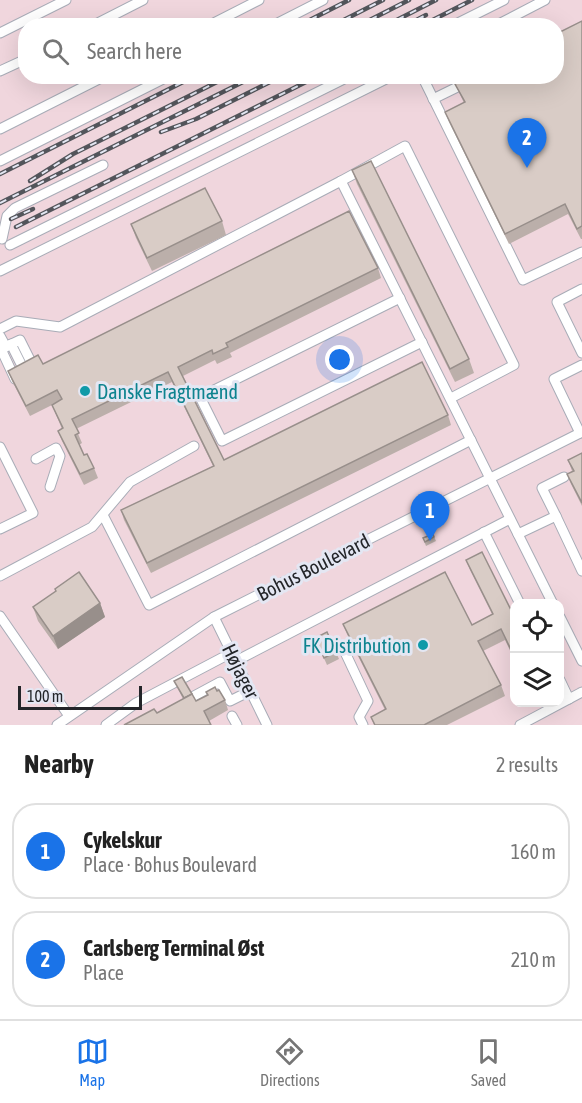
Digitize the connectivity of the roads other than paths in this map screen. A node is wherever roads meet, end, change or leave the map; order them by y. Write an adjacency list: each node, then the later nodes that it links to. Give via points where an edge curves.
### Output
1 (66, 0): 7 (street)
2 (143, 0): 8 (street)
3 (259, 0): 9 (street)
4 (323, 0): 10 (street)
5 (504, 0): 11 (street)
6 (546, 0): 12 (street)
7 (30, 18)
8 (108, 18)
9 (224, 18)
10 (288, 18)
11 (468, 18)
12 (511, 18)
13 (18, 24): 14 (street)
14 (0, 33)
15 (18, 63): 16 (street)
16 (0, 71)
17 (89, 84): 24 (street)
18 (153, 84): 25 (street)
19 (334, 84): 29 (street)
20 (376, 84): 31 (street)
21 (426, 84): 23 (street)
22 (464, 84): 23 (street)
23 (433, 99): 30 (street, via 523,280)
24 (0, 129)
25 (0, 160)
26 (103, 165): 28 (street, via 15,208 7,216)
27 (342, 181): 34 (street); 35 (street, via 60,327 16,321); 43 (street, via 405,146 514,365)
28 (1, 238): 29 (street)
29 (10, 245): 31 (street)
30 (582, 252)
31 (19, 261): 32 (street)
32 (0, 271)
33 (582, 289): 39 (street, via 557,302)
34 (400, 298): 37 (street); 37 (street, via 200,398 222,441)
35 (0, 329)
36 (0, 336): 38 (street)
37 (422, 342): 43 (street)
38 (10, 344): 41 (street); 42 (street, via 1,349)
39 (582, 353)
40 (582, 364): 44 (street, via 554,378)
41 (30, 372)
42 (15, 380)
43 (451, 398): 45 (street)
44 (581, 432): 50 (street, Bohus Boulevard)
45 (471, 440): 50 (street); 52 (street, via 149,605)
46 (194, 446): 52 (street, via 130,482)
47 (0, 447): 55 (street, via 33,513)
48 (36, 459): 51 (street, via 56,448 60,456)
49 (564, 477): 53 (street, via 542,488)
50 (489, 478): 54 (street); 63 (street, Bohus Boulevard)
51 (50, 487)
52 (103, 515): 59 (street, via 92,527)
53 (556, 516): 57 (street); 58 (street)
54 (510, 519): 56 (street); 57 (street)
55 (0, 529)
56 (484, 532): 60 (street); 66 (street)
57 (518, 534): 61 (street)
58 (582, 571)
59 (0, 576)
60 (518, 599)
61 (551, 599)
62 (0, 616): 73 (street)
63 (214, 617): 66 (street, Højager); 73 (street, Bohus Boulevard)
64 (564, 625): 67 (street)
65 (343, 648): 79 (street, via 369,701 360,717)
66 (233, 657): 69 (street, Højager); 76 (street, via 136,703)
67 (582, 661)
68 (564, 688): 72 (street)
69 (250, 691): 71 (street, via 231,701 220,682); 78 (street, Højager)
70 (582, 692): 72 (street)
71 (194, 696)
72 (569, 699): 80 (street)
73 (69, 716): 75 (street, Bohus Boulevard)
74 (232, 716): 77 (street)
75 (57, 725)
76 (106, 725)
77 (237, 725)
78 (267, 725)
79 (363, 725)
80 (520, 725)

